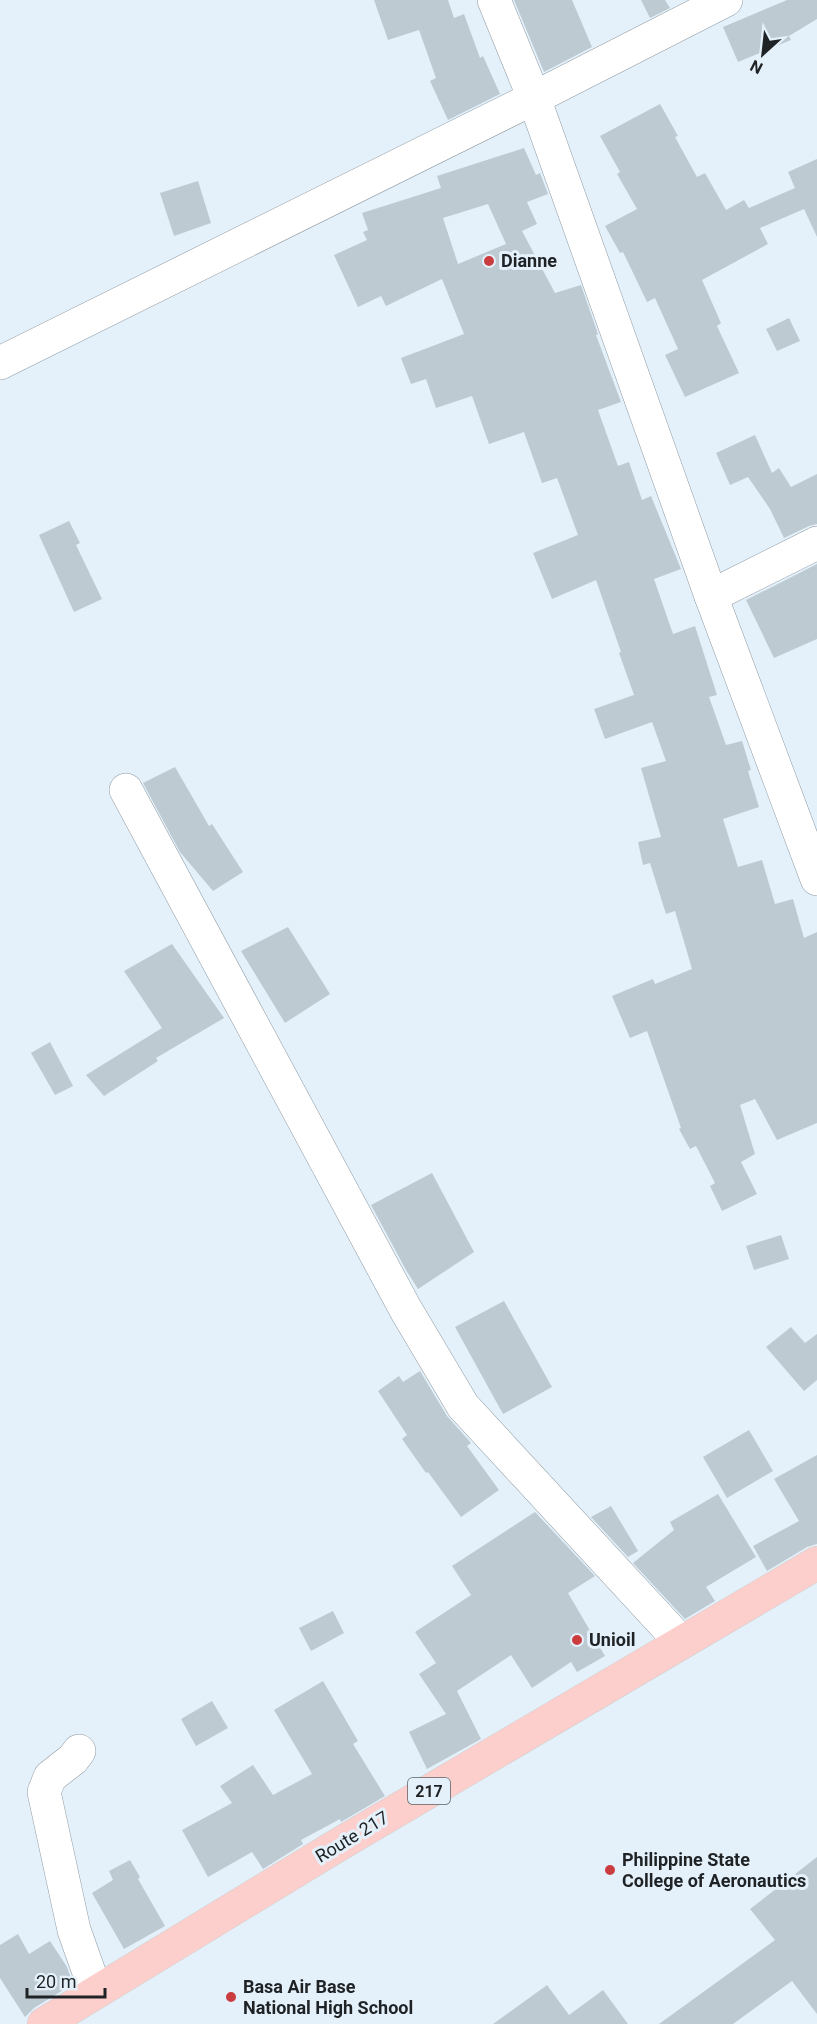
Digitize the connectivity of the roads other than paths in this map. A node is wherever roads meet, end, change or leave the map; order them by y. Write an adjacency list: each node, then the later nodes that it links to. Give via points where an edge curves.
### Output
1 (494, 0): 3 (street)
2 (726, 0): 3 (street)
3 (534, 98): 4 (street); 6 (street)
4 (0, 363)
5 (817, 543): 6 (street)
6 (711, 596): 8 (street)
7 (126, 790): 10 (street, via 406,1310 463,1406)
8 (817, 879)
9 (817, 1563): 10 (main road, Route 217 / 217)
10 (681, 1642): 12 (main road, Route 217 / 217)
11 (79, 1751): 12 (street, via 50,1777 44,1792 74,1930)
12 (96, 1992): 13 (main road, Route 217 / 217)
13 (44, 2024)

